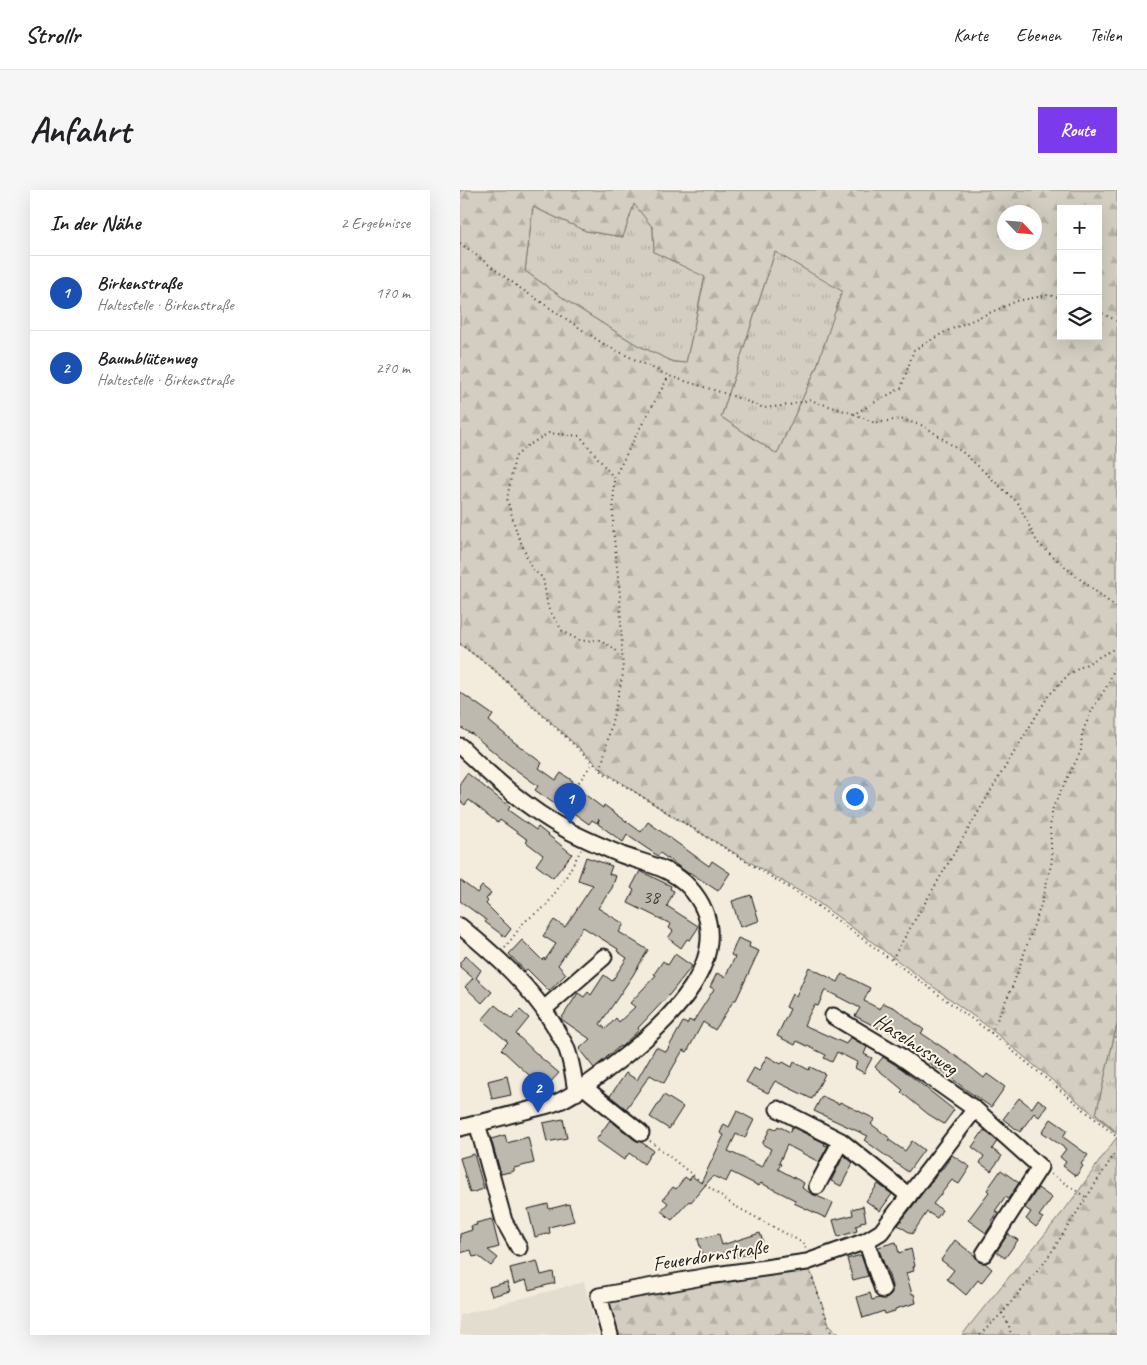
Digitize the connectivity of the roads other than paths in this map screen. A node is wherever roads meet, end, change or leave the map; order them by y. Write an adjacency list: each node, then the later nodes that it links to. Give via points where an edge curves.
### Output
1 (460, 746): 6 (street, via 552,821 587,840 672,873 688,886 708,918 710,941 703,966 690,990 672,1014 632,1051)
2 (460, 926): 4 (street, via 498,958)
3 (604, 956): 4 (street)
4 (544, 1009): 6 (street, via 565,1045)
5 (833, 1016): 8 (street, Haselnussweg, via 900,1056)
6 (580, 1090): 9 (street, via 560,1102); 11 (street)
7 (778, 1108): 12 (street)
8 (975, 1109): 14 (street, Feuerdornstraße); 17 (street, Haselnussweg, via 1040,1167)
9 (477, 1124): 10 (street); 16 (street, via 504,1221)
10 (460, 1128)
11 (641, 1133)
12 (841, 1141): 13 (street); 14 (street)
13 (817, 1186)
14 (909, 1196): 15 (street, Feuerdornstraße, via 881,1232)
15 (866, 1241): 18 (street); 19 (street, Feuerdornstraße, via 807,1262 599,1296)
16 (519, 1248)
17 (984, 1254)
18 (883, 1290)
19 (610, 1335)

